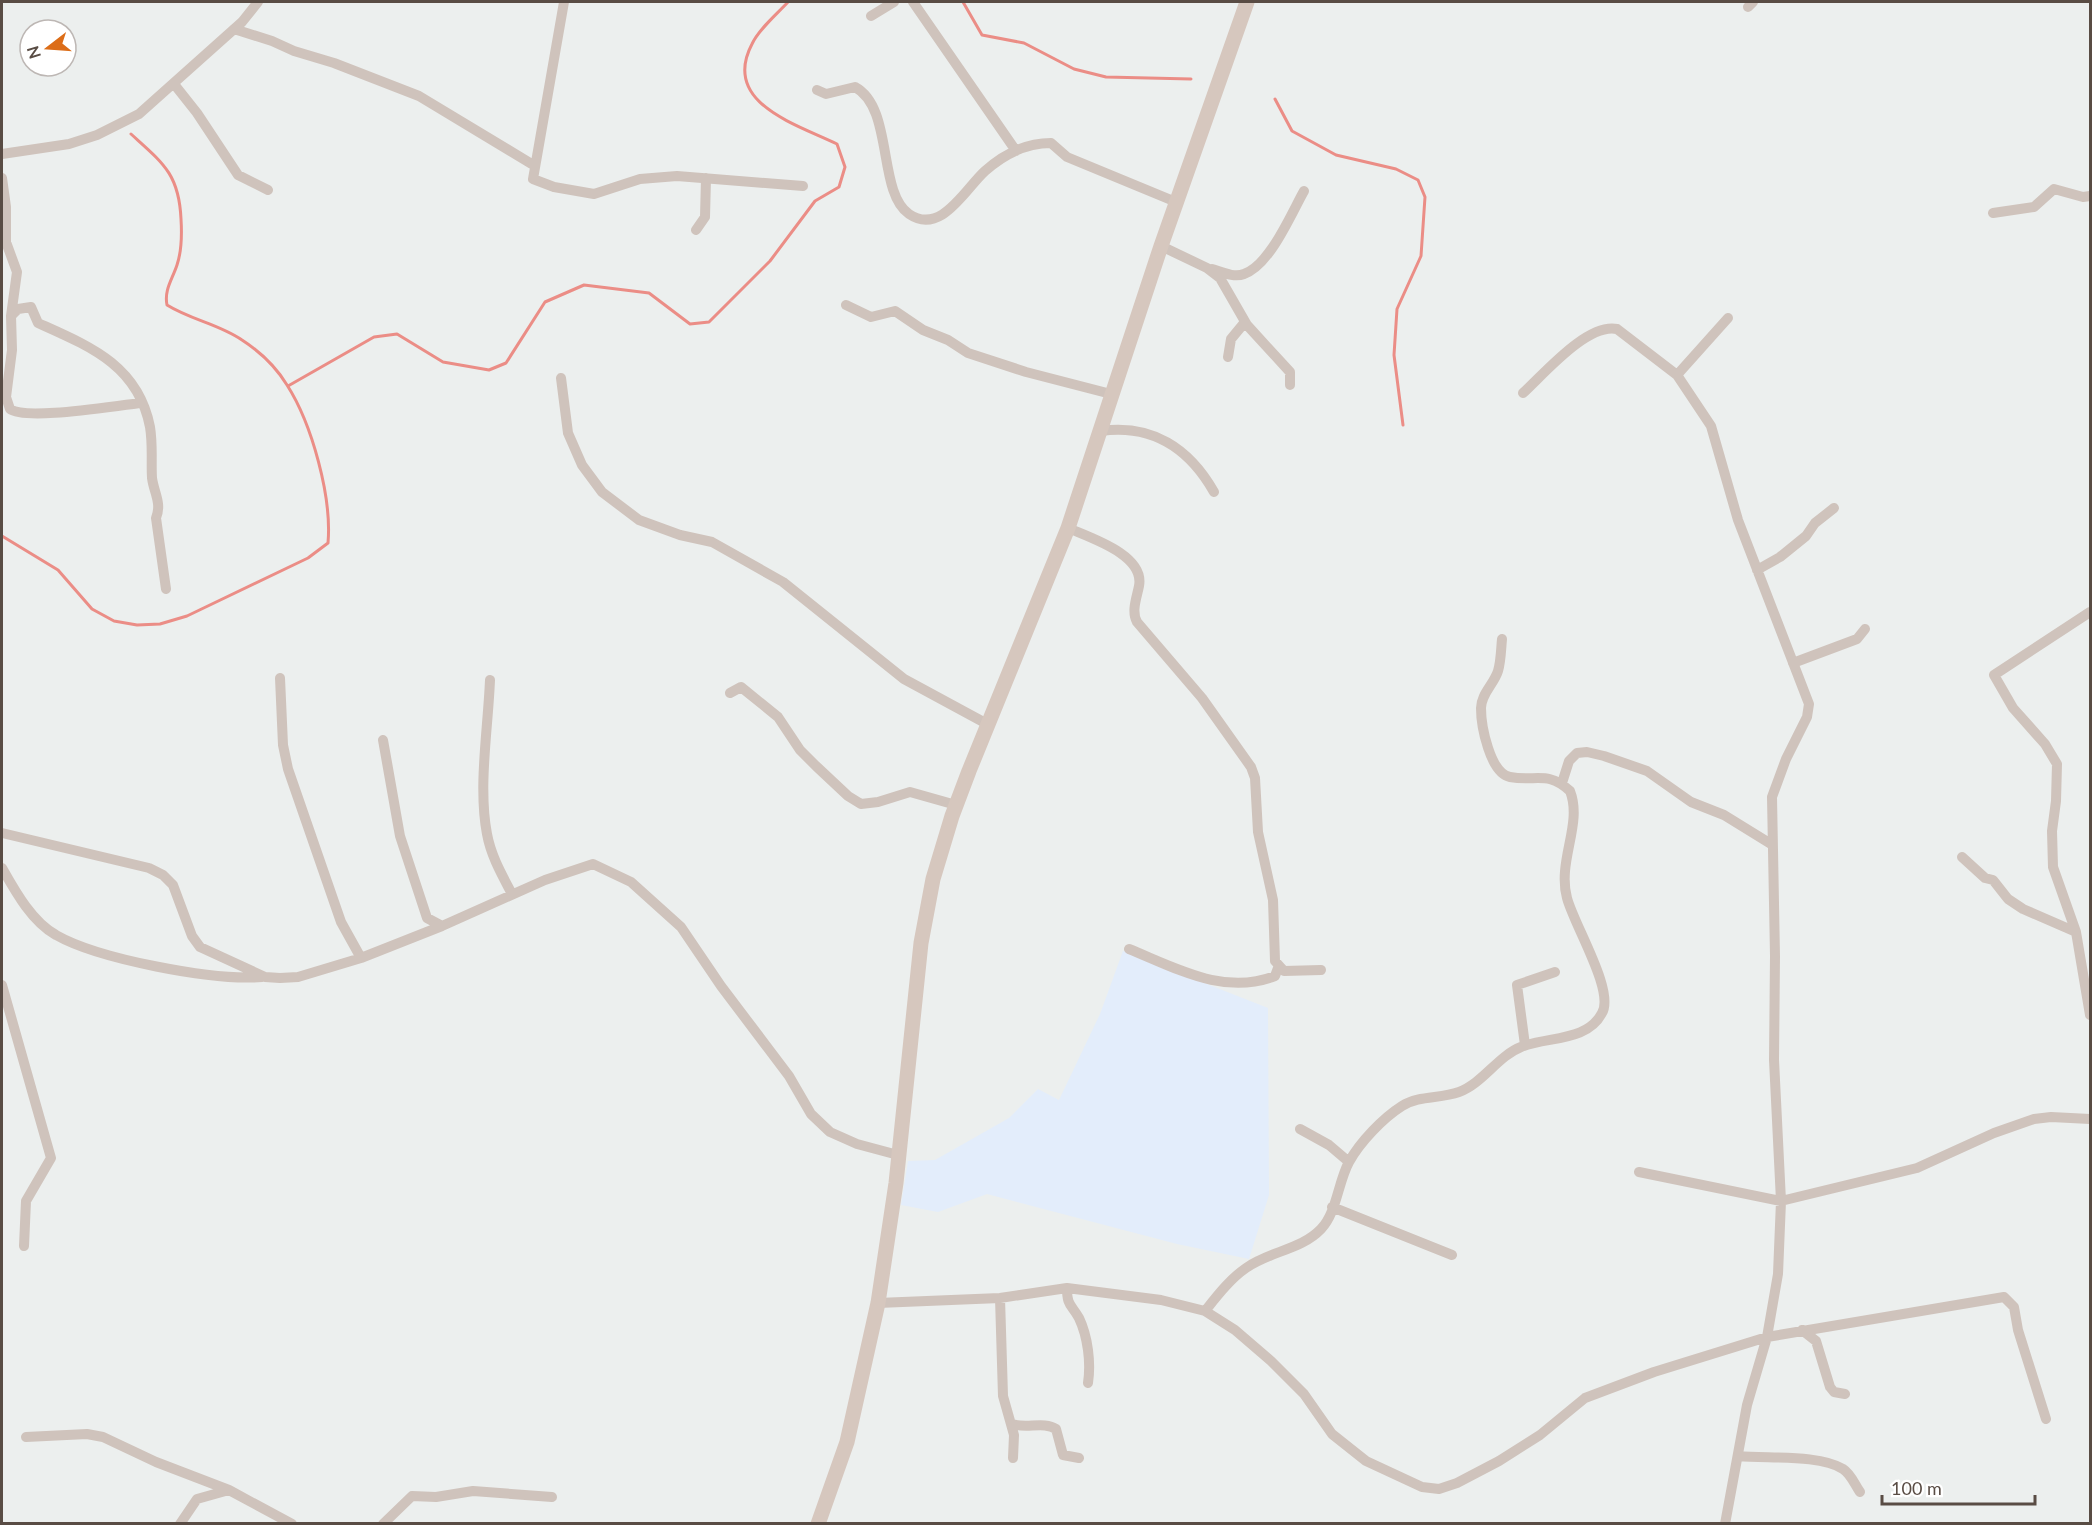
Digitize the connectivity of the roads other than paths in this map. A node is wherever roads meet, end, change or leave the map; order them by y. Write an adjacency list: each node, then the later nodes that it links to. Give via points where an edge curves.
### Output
1 (258, 2): 7 (street)
2 (564, 2): 12 (street)
3 (894, 2): 6 (street)
4 (913, 2): 10 (street)
5 (1247, 2): 19 (main road)
6 (871, 16)
7 (234, 28): 8 (street); 12 (street, via 419,96)
8 (174, 84): 11 (street, via 139,114 97,135 69,144); 16 (street, via 238,175)
9 (816, 90): 10 (street, via 826,94 855,87 863,92 873,106 897,198 909,214 920,219 937,218 947,212 985,171)
10 (1016, 151): 19 (street, via 1051,143 1067,157)
11 (2, 154)
12 (535, 166): 13 (street, via 533,179 594,194 652,177)
13 (706, 178): 15 (street); 21 (street, via 705,217)
14 (2, 184): 25 (street, via 6,242 17,272)
15 (803, 186)
16 (268, 190)
17 (1304, 191): 23 (street, via 1270,251 1250,271 1232,275)
18 (2091, 196): 20 (street, via 2054,189 2034,207)
19 (1176, 201): 22 (main road)
20 (1994, 213)
21 (696, 230)
22 (1161, 246): 23 (street); 33 (main road)
23 (1207, 268): 27 (street, via 1220,278)
24 (846, 305): 33 (street, via 871,317 895,311 968,353)
25 (11, 316): 34 (street, via 18,309 31,307 38,323 108,359 134,384); 34 (street, via 12,350 6,397 14,412 57,412)
26 (1728, 318): 29 (street)
27 (1245, 322): 28 (street, via 1231,339); 31 (street, via 1285,365 1291,376)
28 (1227, 357)
29 (1677, 375): 32 (street, via 1610,327 1578,342); 39 (street, via 1711,426)
30 (561, 378): 48 (street, via 568,433 582,465 602,492 639,520 712,543 783,582 904,679)
31 (1290, 385)
32 (1523, 393)
33 (1111, 394): 35 (main road)
34 (142, 403): 40 (street, via 149,425 152,478 160,508 156,518)
35 (1101, 431): 36 (street, via 1129,428 1171,445 1192,459); 38 (main road)
36 (1214, 492)
37 (1834, 508): 39 (street, via 1798,543)
38 (1068, 528): 48 (main road); 61 (street, via 1114,549 1136,566 1140,579 1134,616 1137,622 1202,698 1251,767 1262,855 1271,880)
39 (1757, 570): 44 (street)
40 (166, 590)
41 (2091, 612): 58 (street, via 1994,675 2013,708 2057,764 2053,867)
42 (1865, 629): 44 (street, via 1857,639)
43 (1502, 639): 50 (street, via 1498,673 1486,690 1481,707 1491,759 1506,776 1540,776)
44 (1793, 663): 53 (street, via 1809,704 1772,797)
45 (280, 678): 60 (street, via 288,769 341,922)
46 (490, 680): 56 (street, via 486,824 498,867)
47 (730, 693): 51 (street, via 741,687 754,695 778,717 800,750 861,804 910,792)
48 (989, 725): 51 (main road)
49 (382, 740): 57 (street, via 408,866 428,918)
50 (1562, 783): 53 (street, via 1569,761 1577,753 1604,756 1647,771 1691,801 1724,815); 67 (street, via 1570,791 1574,806 1566,854 1568,900 1603,986 1606,1004 1602,1014 1583,1031)
51 (956, 805): 70 (main road, via 933,879 921,944)
52 (2, 833): 64 (street, via 149,868 163,875 173,885 200,947)
53 (1771, 844): 73 (street, via 1774,1060)
54 (1962, 857): 58 (street, via 2023,909)
55 (2, 868): 64 (street, via 16,893 56,936 114,957 210,975)
56 (512, 894): 57 (street); 70 (street, via 593,864 631,882 681,927 778,1060 811,1114 830,1132)
57 (442, 926): 60 (street)
58 (2076, 932): 66 (street)
59 (1129, 948): 61 (street, via 1212,982 1262,981 1275,976)
60 (361, 957): 64 (street, via 297,977)
61 (1278, 968): 62 (street)
62 (1321, 970)
63 (1555, 972): 67 (street, via 1517,985)
64 (265, 977)
65 (2, 985): 75 (street, via 51,1158 26,1201)
66 (2091, 1015)
67 (1525, 1045): 71 (street, via 1466,1089 1413,1100 1401,1107)
68 (2091, 1119): 73 (street, via 2034,1119 1926,1165)
69 (1300, 1129): 71 (street)
70 (898, 1155): 79 (main road)
71 (1349, 1161): 74 (street)
72 (1640, 1172): 73 (street)
73 (1781, 1201): 82 (street, via 1778,1274)
74 (1332, 1207): 76 (street); 80 (street, via 1324,1227 1311,1240 1246,1268)
75 (24, 1246)
76 (1452, 1255)
77 (1067, 1288): 78 (street); 80 (street, via 1161,1300); 83 (street, via 1067,1302 1079,1319 1088,1353)
78 (1000, 1298): 79 (street); 86 (street, via 1003,1396)
79 (878, 1303): 97 (main road, via 847,1442)
80 (1205, 1311): 82 (street, via 1271,1361 1304,1394 1332,1434 1366,1461 1422,1487 1439,1489 1499,1461 1540,1435 1585,1398 1605,1388)
81 (1802, 1330): 82 (street); 84 (street, via 1816,1341 1830,1388); 85 (street, via 2004,1297 2014,1307)
82 (1767, 1337): 88 (street, via 1747,1405)
83 (1088, 1383)
84 (1845, 1394)
85 (2046, 1419)
86 (1012, 1424): 89 (street); 90 (street, via 1052,1426 1063,1455)
87 (26, 1437): 91 (street, via 103,1437)
88 (1739, 1456): 92 (street, via 1832,1464 1847,1473); 98 (street)
89 (1013, 1458)
90 (1078, 1458)
91 (229, 1490): 94 (street, via 197,1499); 95 (street)
92 (1860, 1492)
93 (552, 1497): 96 (street, via 473,1491 412,1496)
94 (180, 1524)
95 (292, 1524)
96 (382, 1524)
97 (818, 1524)
98 (1725, 1524)

